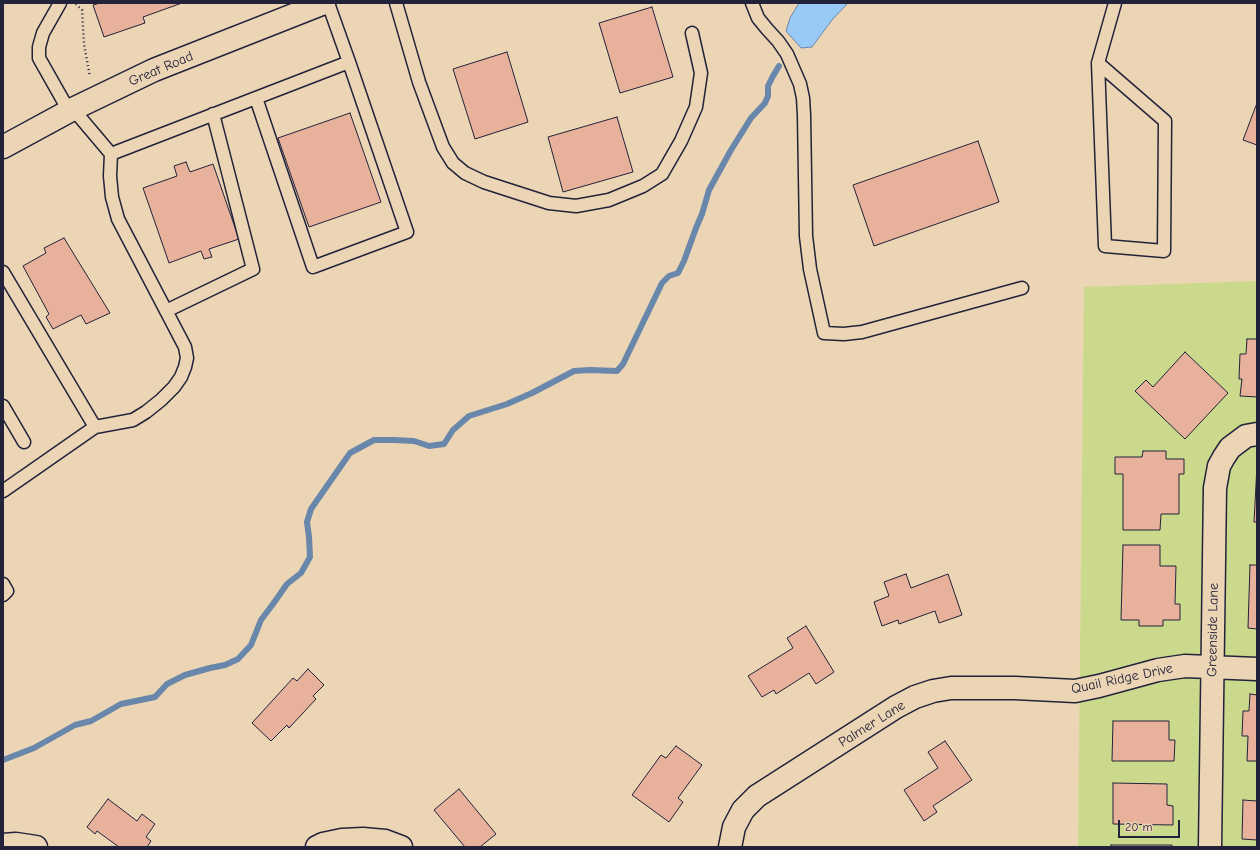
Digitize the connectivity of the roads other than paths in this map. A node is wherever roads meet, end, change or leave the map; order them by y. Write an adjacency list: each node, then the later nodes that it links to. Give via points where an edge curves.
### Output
1 (60, 3): 12 (lane, via 43,33 39,58)
2 (324, 3): 7 (street, Great Road)
3 (328, 3): 9 (lane)
4 (396, 3): 8 (lane, via 419,82 443,148 452,163 484,182 549,204 576,206 609,200 643,186 662,174 681,141 696,107 701,73)
5 (752, 3): 17 (lane, via 758,18 787,54 800,84 804,115 806,236 810,270 824,333 862,332)
6 (1115, 3): 10 (lane)
7 (297, 8): 12 (street, Great Road, via 154,70)
8 (692, 32)
9 (349, 62): 11 (lane); 11 (lane, via 407,232 313,267)
10 (1098, 63): 10 (lane, via 1105,246 1164,251 1165,121)
11 (256, 98): 13 (lane)
12 (71, 110): 14 (street, Great Road); 15 (lane)
13 (213, 114): 15 (lane); 18 (lane, via 253,269)
14 (3, 147)
15 (111, 154): 18 (lane, via 112,197 118,219)
16 (3, 272): 20 (lane)
17 (1022, 288)
18 (166, 311): 20 (lane, via 185,347 187,358 181,377 161,400 133,420)
19 (3, 406): 22 (lane)
20 (95, 427): 23 (lane)
21 (1257, 434): 26 (street, Greenside Lane, via 1246,436 1230,448 1219,466 1215,488)
22 (24, 442)
23 (3, 491)
24 (3, 584): 25 (lane, via 7,591)
25 (3, 595)
26 (1212, 666): 27 (street, Quail Ridge Drive); 28 (street, Quail Ridge Drive, via 1158,670 1099,686 1075,691); 34 (street, Greenside Lane)
27 (1257, 669)
28 (1058, 691): 33 (street, Palmer Lane, via 951,688 915,697 757,796 744,810 734,827)
29 (3, 844): 30 (street)
30 (36, 847)
31 (317, 847): 32 (street, via 342,840 363,839 385,841)
32 (401, 847)
33 (730, 847)
34 (1210, 847)

